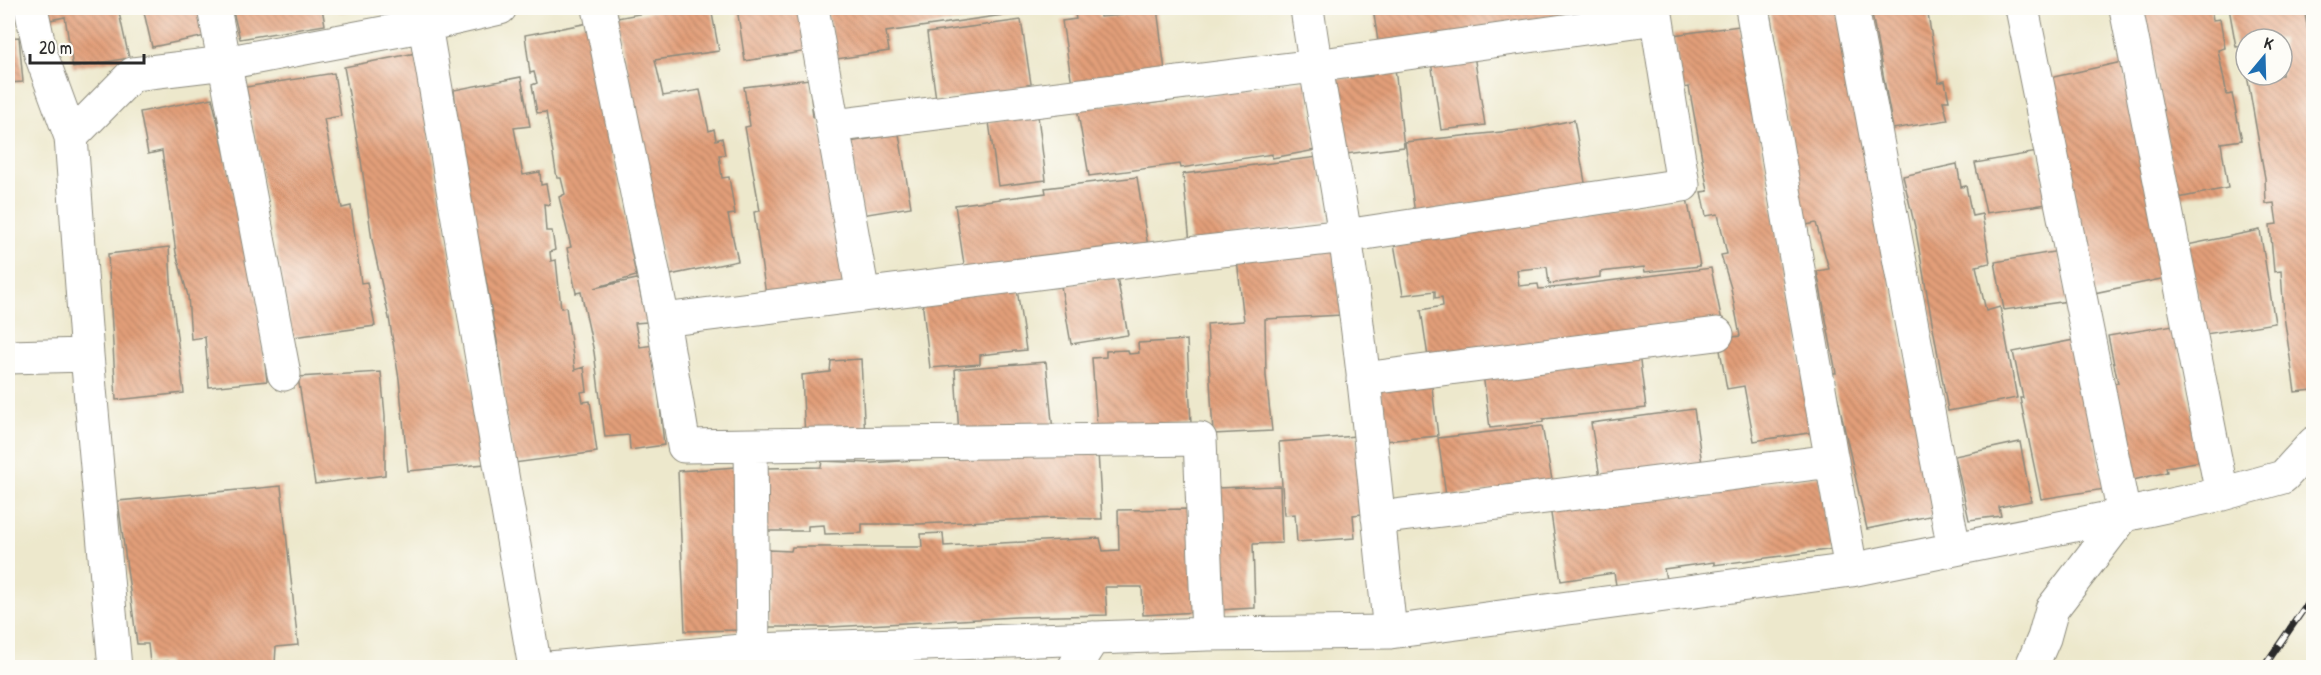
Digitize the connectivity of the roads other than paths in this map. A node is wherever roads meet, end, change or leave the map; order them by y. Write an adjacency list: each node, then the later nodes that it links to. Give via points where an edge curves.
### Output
1 (31, 8): 16 (street, via 41,55)
2 (214, 8): 13 (street)
3 (500, 8): 12 (street)
4 (599, 8): 19 (street)
5 (812, 8): 15 (street)
6 (1307, 8): 14 (street)
7 (1752, 8): 27 (street)
8 (1852, 8): 31 (street)
9 (2022, 8): 29 (street)
10 (2126, 8): 28 (street)
11 (1655, 13): 14 (street); 17 (street, via 1683,185)
12 (424, 16): 13 (street); 38 (street)
13 (225, 63): 16 (street, via 133,74); 23 (street)
14 (1315, 66): 15 (street); 17 (street)
15 (833, 126): 18 (street)
16 (71, 137): 21 (street)
17 (1345, 236): 18 (street); 24 (street)
18 (862, 295): 19 (street)
19 (663, 320): 26 (street, via 684,446)
20 (1717, 334): 24 (street)
21 (87, 355): 22 (street); 37 (street)
22 (8, 357)
23 (284, 374)
24 (1364, 379): 30 (street)
25 (2313, 443): 28 (street, via 2283,477)
26 (751, 446): 34 (street, via 1200,439); 36 (street)
27 (1832, 461): 30 (street); 32 (street)
28 (2222, 494): 29 (street)
29 (2124, 515): 31 (street); 41 (street, via 2052,609)
30 (1378, 518): 33 (street)
31 (1954, 549): 32 (street)
32 (1851, 570): 33 (street)
33 (1390, 632): 34 (street)
34 (1208, 634): 35 (street)
35 (1093, 638): 36 (street); 40 (street)
36 (753, 650): 39 (street)
37 (115, 668)
38 (534, 668)
39 (549, 668)
40 (1074, 668)
41 (2031, 668)

